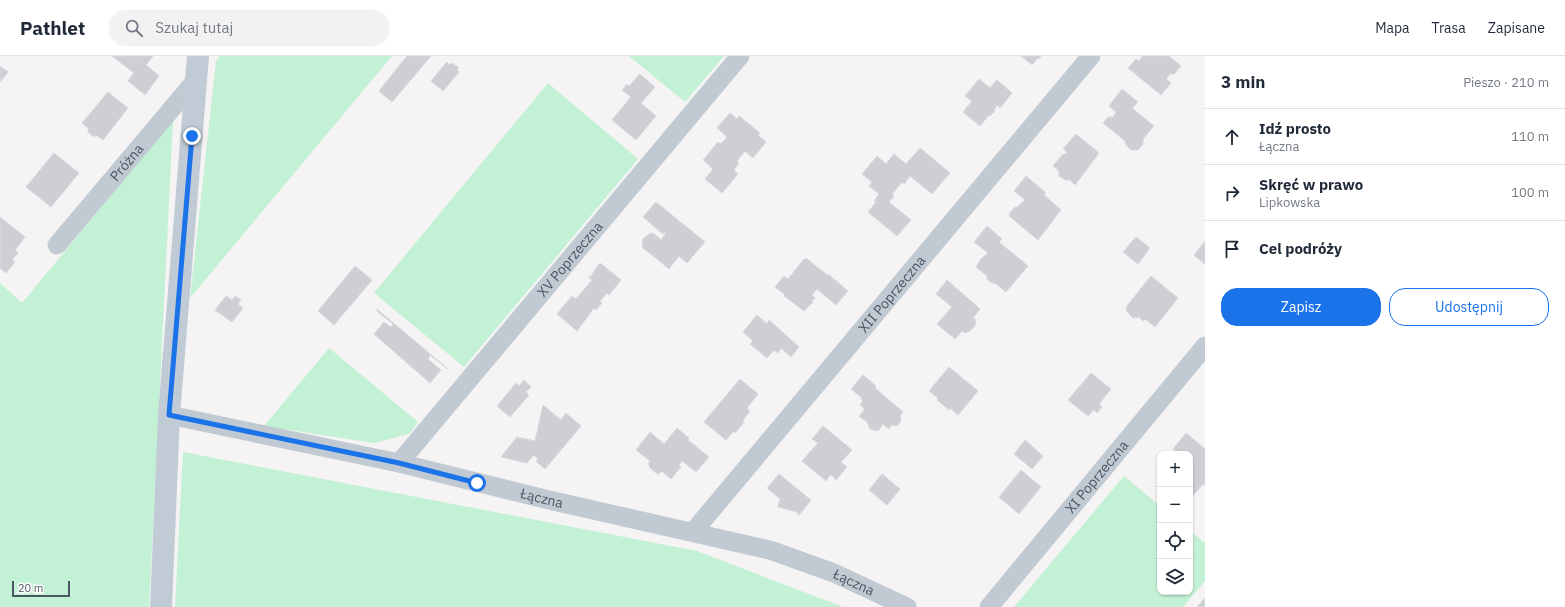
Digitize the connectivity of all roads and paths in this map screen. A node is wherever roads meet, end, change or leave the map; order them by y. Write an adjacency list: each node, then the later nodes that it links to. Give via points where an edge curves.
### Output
1 (198, 56): 4 (street)
2 (740, 56): 8 (street, XV Poprzeczna)
3 (1091, 56): 9 (street, XII Poprzeczna)
4 (196, 80): 5 (street, Próżna); 7 (street)
5 (57, 245)
6 (1205, 346): 12 (street, XI Poprzeczna)
7 (169, 415): 8 (street, Łączna); 10 (street)
8 (399, 463): 9 (street, Łączna)
9 (693, 532): 11 (street, Łączna, via 770,550 834,573)
10 (161, 607)
11 (906, 607)
12 (989, 607)

